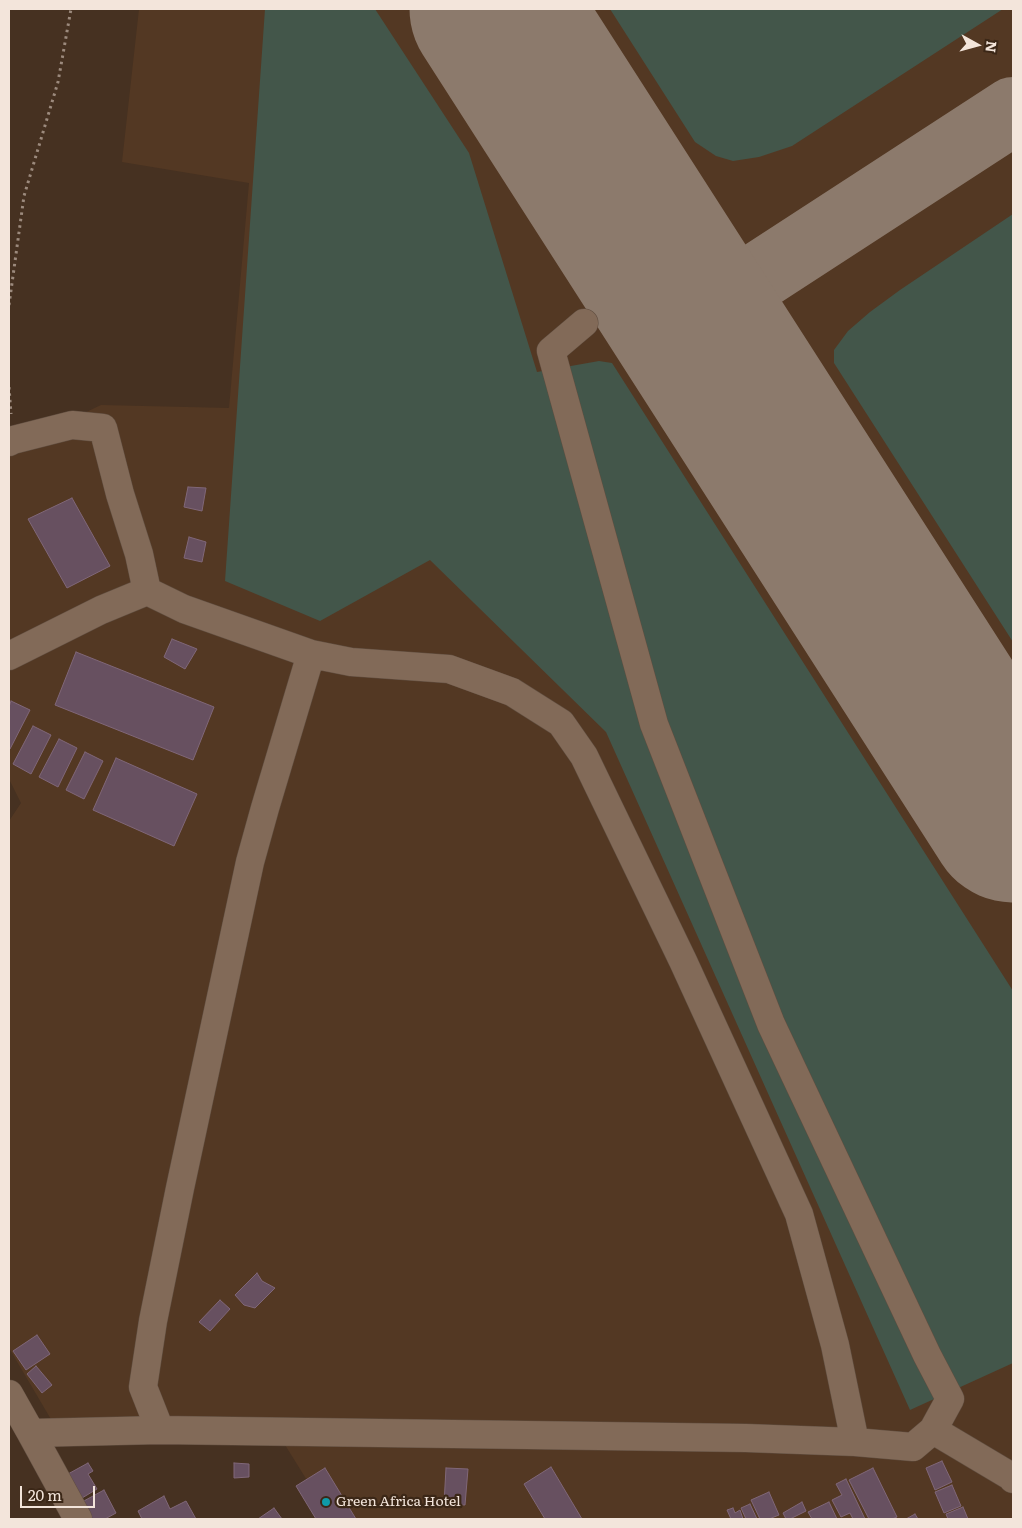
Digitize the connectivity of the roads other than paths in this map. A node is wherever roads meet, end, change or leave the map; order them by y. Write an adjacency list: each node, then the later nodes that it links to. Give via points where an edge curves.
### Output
1 (584, 323): 8 (street, via 551,351 654,724 771,1024 950,1400)
2 (9, 442): 3 (street, via 72,425 103,428)
3 (147, 592): 4 (street, via 184,610); 5 (street, via 101,610)
4 (311, 654): 7 (street, via 250,862 154,1321 143,1388); 10 (street, via 351,662 449,669 512,692 561,723 584,756 683,961 798,1214 835,1345)
5 (9, 656)
6 (9, 1394): 9 (street)
7 (160, 1430): 9 (street); 10 (street)
8 (932, 1430): 10 (street, via 913,1447); 11 (street)
9 (31, 1433): 12 (street)
10 (855, 1442)
11 (1013, 1479)
12 (78, 1519)

